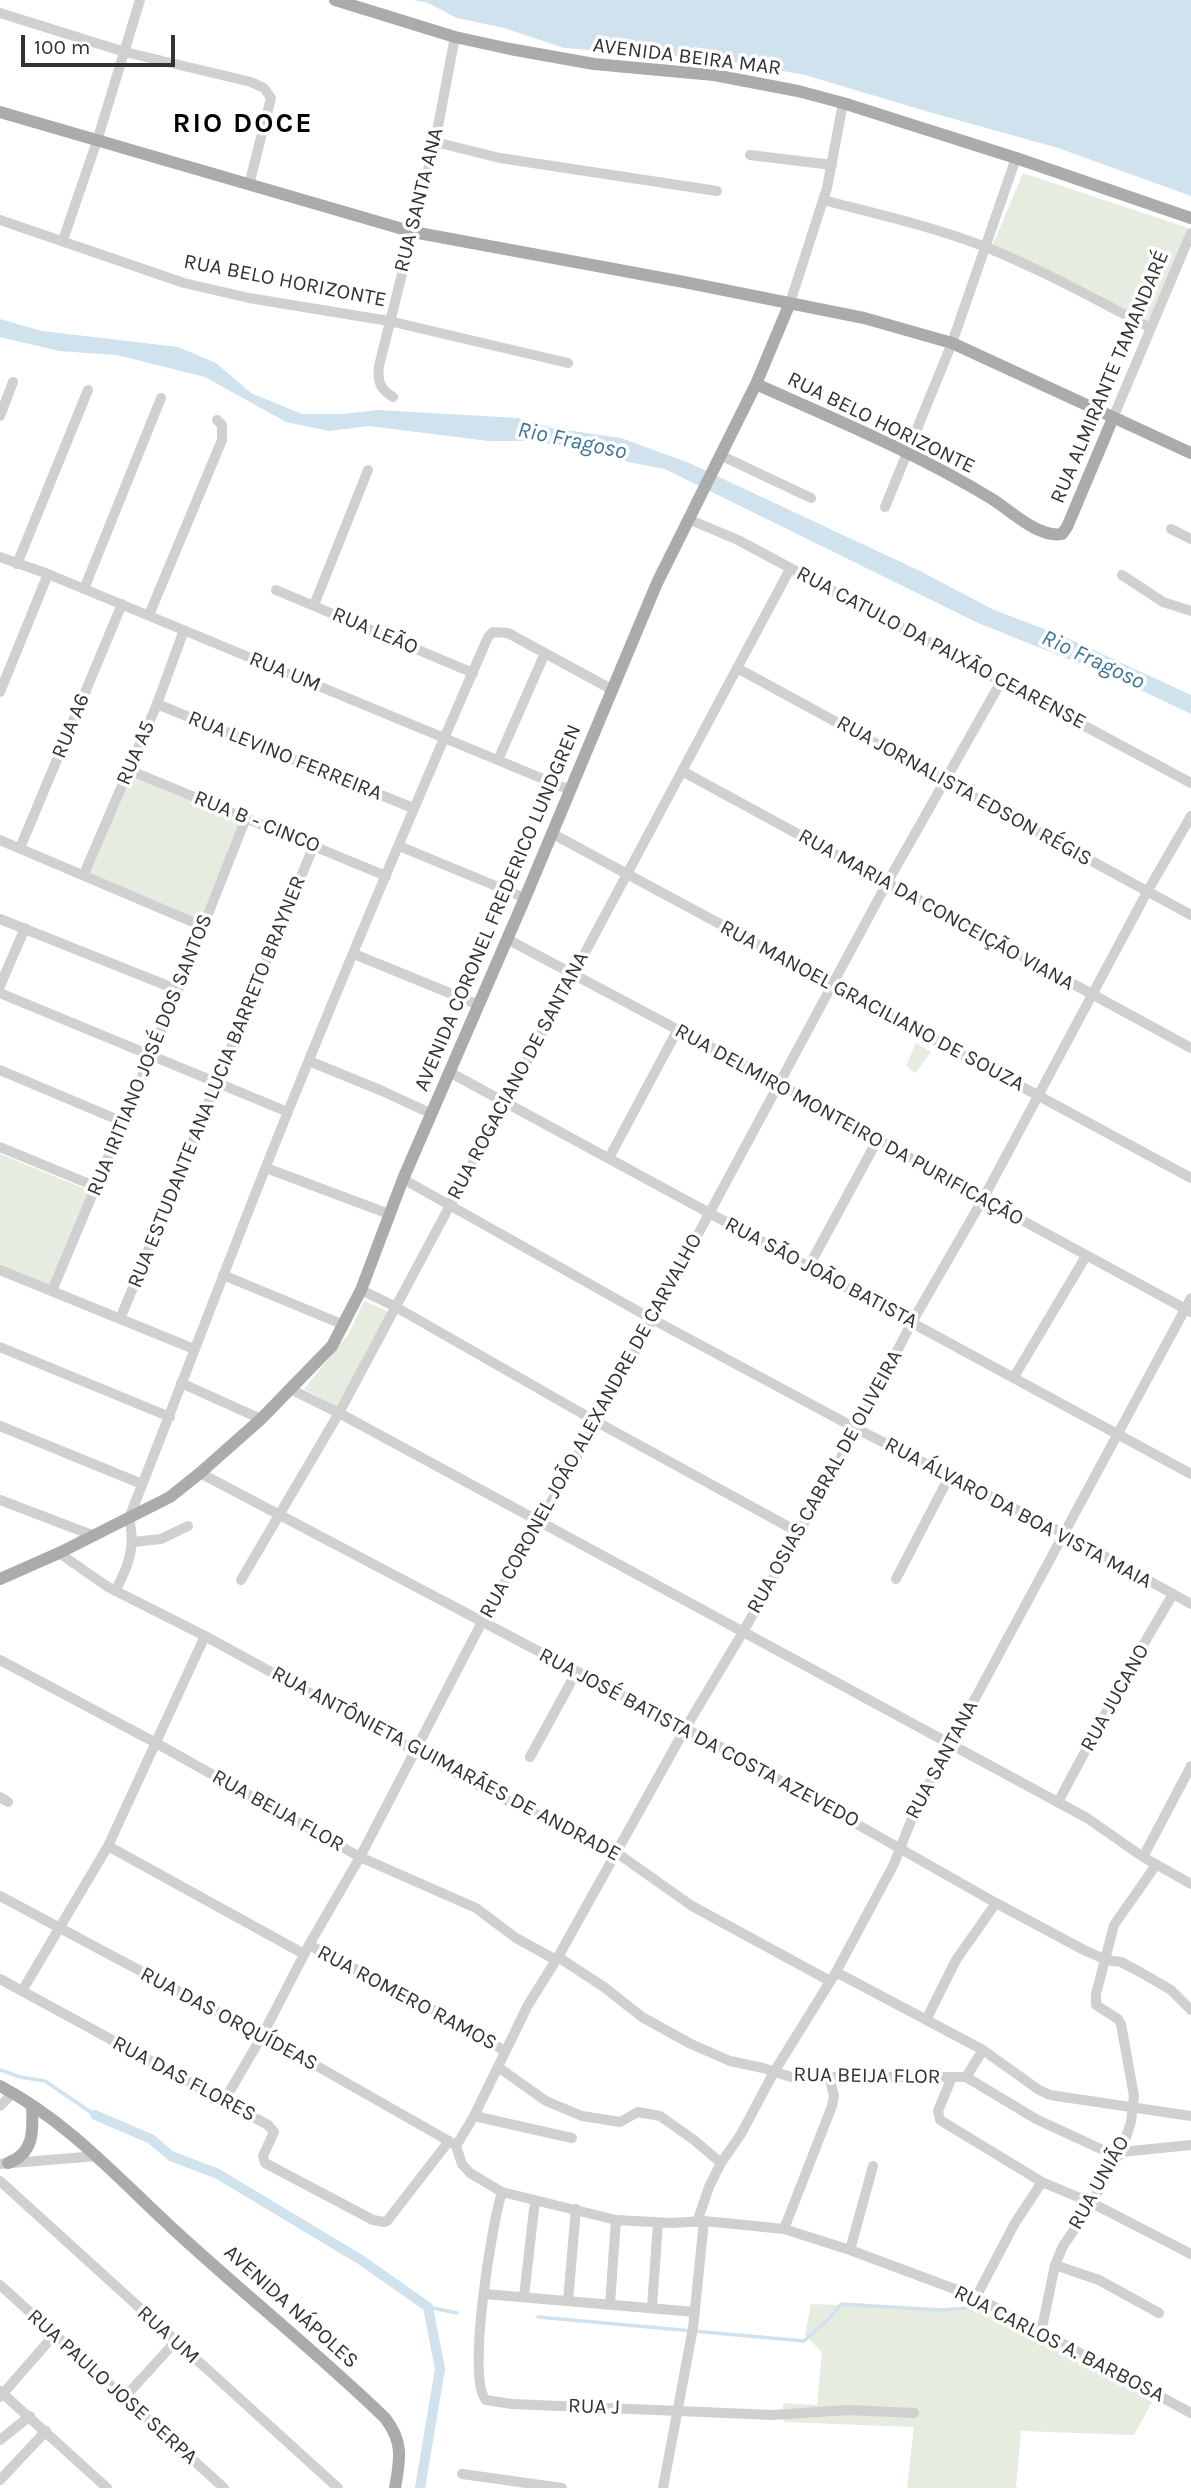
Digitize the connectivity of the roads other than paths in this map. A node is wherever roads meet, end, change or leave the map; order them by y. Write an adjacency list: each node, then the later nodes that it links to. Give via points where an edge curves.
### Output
1 (141, 0): 5 (street)
2 (335, 0): 4 (main road, AVENIDA BEIRA MAR)
3 (0, 13): 5 (street)
4 (455, 37): 6 (main road, AVENIDA BEIRA MAR, via 570,61 726,77); 9 (street, RUA SANTA ANA)
5 (125, 51): 8 (street); 13 (street, via 264,88 271,98)
6 (843, 103): 11 (main road, AVENIDA BEIRA MAR); 12 (street, AVENIDA CORONEL FREDERICO LUNDGREN)
7 (0, 112): 8 (main road)
8 (97, 141): 13 (main road); 20 (street)
9 (435, 142): 14 (street, via 500,158); 18 (street, RUA SANTA ANA)
10 (750, 155): 12 (street)
11 (1016, 158): 16 (main road, AVENIDA BEIRA MAR); 21 (street)
12 (832, 164): 15 (street, AVENIDA CORONEL FREDERICO LUNDGREN)
13 (249, 186): 18 (main road)
14 (717, 191)
15 (824, 200): 21 (street); 22 (street, AVENIDA CORONEL FREDERICO LUNDGREN)
16 (1191, 218)
17 (0, 220): 20 (street, RUA BELO HORIZONTE)
18 (413, 232): 22 (main road); 23 (street, RUA SANTA ANA)
19 (1191, 233): 24 (street, RUA ALMIRANTE TAMANDARÉ)
20 (63, 240): 23 (street, RUA BELO HORIZONTE, via 215,292)
21 (984, 247): 24 (street); 25 (street)
22 (790, 303): 25 (main road); 28 (main road, AVENIDA CORONEL FREDERICO LUNDGREN)
23 (389, 321): 26 (street, RUA BELO HORIZONTE); 30 (street, RUA SANTA ANA, via 378,375 384,392)
24 (1151, 328): 33 (street, RUA ALMIRANTE TAMANDARÉ)
25 (951, 343): 33 (main road); 35 (street)
26 (568, 363)
27 (13, 382): 32 (street)
28 (756, 384): 35 (main road, RUA BELO HORIZONTE); 37 (main road, AVENIDA CORONEL FREDERICO LUNDGREN)
29 (88, 390): 46 (street)
30 (393, 397)
31 (161, 398): 50 (street)
32 (0, 416)
33 (1113, 418): 36 (main road); 43 (main road, RUA ALMIRANTE TAMANDARÉ)
34 (218, 420): 55 (street, via 222,440)
35 (908, 452): 40 (street); 43 (main road, RUA BELO HORIZONTE, via 1046,533)
36 (1191, 453)
37 (717, 459): 39 (street); 41 (main road, AVENIDA CORONEL FREDERICO LUNDGREN)
38 (368, 470): 53 (street)
39 (811, 498)
40 (885, 507)
41 (688, 519): 47 (street, RUA CATULO DA PAIXÃO CEARENSE); 61 (main road, AVENIDA CORONEL FREDERICO LUNDGREN)
42 (1171, 529): 44 (street)
43 (1062, 534)
44 (1191, 539)
45 (0, 557): 46 (street, RUA UM)
46 (17, 564): 48 (street, RUA UM)
47 (790, 569): 58 (street, RUA ROGACIANO DE SANTANA); 60 (street, RUA CATULO DA PAIXÃO CEARENSE)
48 (48, 574): 50 (street, RUA UM); 62 (street)
49 (1122, 575): 54 (street, via 1163,602)
50 (84, 589): 52 (street, RUA UM)
51 (276, 590): 53 (street, RUA LEÃO)
52 (122, 604): 55 (street, RUA UM); 78 (street, RUA A6)
53 (314, 605): 59 (street, RUA LEÃO)
54 (1191, 611)
55 (149, 615): 56 (street, RUA UM)
56 (184, 630): 63 (street, RUA A5); 64 (street, RUA UM)
57 (544, 653): 59 (street, via 508,633 493,632); 61 (street); 65 (street)
58 (737, 668): 67 (street, RUA ROGACIANO DE SANTANA); 68 (street, RUA JORNALISTA EDSON RÉGIS)
59 (473, 673): 64 (street)
60 (1002, 680): 68 (street, RUA CORONEL JOÃO ALEXANDRE DE CARVALHO); 69 (street, RUA CATULO DA PAIXÃO CEARENSE)
61 (611, 689): 70 (main road, AVENIDA CORONEL FREDERICO LUNDGREN)
62 (0, 692)
63 (157, 704): 66 (street, RUA A5); 71 (street, RUA LEVINO FERREIRA)
64 (444, 738): 65 (street, RUA UM); 71 (street)
65 (498, 760): 70 (street, RUA UM)
66 (129, 770): 73 (street, RUA B - CINCO); 80 (street, RUA A5)
67 (682, 771): 79 (street, RUA ROGACIANO DE SANTANA); 82 (street, RUA MARIA DA CONCEIÇÃO VIANA)
68 (945, 782): 82 (street, RUA CORONEL JOÃO ALEXANDRE DE CARVALHO); 83 (street, RUA JORNALISTA EDSON RÉGIS)
69 (1191, 783)
70 (570, 790): 74 (main road, AVENIDA CORONEL FREDERICO LUNDGREN)
71 (413, 808): 77 (street)
72 (1191, 816): 83 (street, RUA OSIAS CABRAL DE OLIVEIRA)
73 (246, 818): 76 (street, RUA B - CINCO); 87 (street, RUA IRITIANO JOSÉ DOS SANTOS)
74 (552, 834): 79 (street, RUA MANOEL GRACILIANO DE SOUZA); 84 (main road, AVENIDA CORONEL FREDERICO LUNDGREN)
75 (0, 840): 78 (street)
76 (314, 845): 81 (street, RUA B - CINCO); 104 (street, RUA ESTUDANTE ANA LUCIA BARRETO BRAYNER)
77 (399, 846): 81 (street); 84 (street)
78 (20, 848): 80 (street)
79 (628, 872): 91 (street, RUA ROGACIANO DE SANTANA); 92 (street, RUA MANOEL GRACILIANO DE SOUZA)
80 (84, 874): 87 (street)
81 (386, 876): 90 (street)
82 (887, 883): 92 (street, RUA CORONEL JOÃO ALEXANDRE DE CARVALHO); 96 (street, RUA MARIA DA CONCEIÇÃO VIANA)
83 (1147, 892): 85 (street, RUA JORNALISTA EDSON RÉGIS); 96 (street, RUA OSIAS CABRAL DE OLIVEIRA)
84 (526, 898): 89 (main road, AVENIDA CORONEL FREDERICO LUNDGREN)
85 (1191, 915)
86 (0, 919): 88 (street)
87 (202, 926): 94 (street, RUA IRITIANO JOSÉ DOS SANTOS)
88 (24, 929): 93 (street); 94 (street)
89 (507, 939): 91 (street, RUA DELMIRO MONTEIRO DA PURIFICAÇÃO); 97 (main road, AVENIDA CORONEL FREDERICO LUNDGREN)
90 (354, 954): 97 (street); 101 (street)
91 (573, 973): 98 (street, RUA DELMIRO MONTEIRO DA PURIFICAÇÃO); 107 (street, RUA ROGACIANO DE SANTANA)
92 (834, 985): 105 (street, RUA CORONEL JOÃO ALEXANDRE DE CARVALHO); 106 (street, RUA MANOEL GRACILIANO DE SOUZA)
93 (0, 986)
94 (178, 990): 100 (street, RUA IRITIANO JOSÉ DOS SANTOS)
95 (0, 993): 100 (street)
96 (1092, 997): 99 (street, RUA MARIA DA CONCEIÇÃO VIANA); 106 (street, RUA OSIAS CABRAL DE OLIVEIRA)
97 (479, 1005): 103 (main road, AVENIDA CORONEL FREDERICO LUNDGREN)
98 (678, 1029): 105 (street, RUA DELMIRO MONTEIRO DA PURIFICAÇÃO); 113 (street)
99 (1191, 1048)
100 (150, 1056): 104 (street); 110 (street, RUA IRITIANO JOSÉ DOS SANTOS)
101 (309, 1061): 108 (street); 109 (street)
102 (0, 1070): 110 (street)
103 (451, 1073): 107 (street, RUA SÃO JOÃO BATISTA); 109 (main road, AVENIDA CORONEL FREDERICO LUNDGREN)
104 (217, 1083): 108 (street); 130 (street, RUA ESTUDANTE ANA LUCIA BARRETO BRAYNER)
105 (780, 1084): 111 (street, RUA DELMIRO MONTEIRO DA PURIFICAÇÃO); 120 (street, RUA CORONEL JOÃO ALEXANDRE DE CARVALHO)
106 (1038, 1095): 115 (street, RUA MANOEL GRACILIANO DE SOUZA); 118 (street, RUA OSIAS CABRAL DE OLIVEIRA)
107 (504, 1103): 113 (street, RUA SÃO JOÃO BATISTA); 119 (street, RUA ROGACIANO DE SANTANA)
108 (288, 1112): 114 (street)
109 (432, 1114): 116 (main road, AVENIDA CORONEL FREDERICO LUNDGREN)
110 (123, 1122): 117 (street, RUA IRITIANO JOSÉ DOS SANTOS)
111 (878, 1139): 118 (street, RUA DELMIRO MONTEIRO DA PURIFICAÇÃO); 123 (street)
112 (0, 1147): 117 (street)
113 (609, 1158): 120 (street, RUA SÃO JOÃO BATISTA)
114 (266, 1168): 121 (street); 125 (street)
115 (1191, 1178)
116 (403, 1179): 119 (street, RUA ÁLVARO DA BOA VISTA MAIA); 121 (main road, AVENIDA CORONEL FREDERICO LUNDGREN)
117 (97, 1187): 127 (street, RUA IRITIANO JOSÉ DOS SANTOS)
118 (983, 1199): 122 (street, RUA DELMIRO MONTEIRO DA PURIFICAÇÃO); 132 (street, RUA OSIAS CABRAL DE OLIVEIRA)
119 (450, 1205): 128 (street, RUA ROGACIANO DE SANTANA); 131 (street, RUA ÁLVARO DA BOA VISTA MAIA)
120 (710, 1213): 123 (street, RUA SÃO JOÃO BATISTA); 131 (street, RUA CORONEL JOÃO ALEXANDRE DE CARVALHO)
121 (390, 1214): 126 (main road, AVENIDA CORONEL FREDERICO LUNDGREN)
122 (1086, 1256): 129 (street, RUA DELMIRO MONTEIRO DA PURIFICAÇÃO); 136 (street)
123 (809, 1266): 132 (street, RUA SÃO JOÃO BATISTA)
124 (0, 1270): 127 (street)
125 (223, 1275): 133 (street); 135 (street)
126 (360, 1290): 128 (street); 133 (main road, AVENIDA CORONEL FREDERICO LUNDGREN)
127 (52, 1291): 130 (street)
128 (394, 1306): 139 (street, RUA ROGACIANO DE SANTANA); 142 (street)
129 (1189, 1306): 145 (street, RUA SANTANA)
130 (120, 1319): 135 (street)
131 (652, 1319): 142 (street, RUA CORONEL JOÃO ALEXANDRE DE CARVALHO); 144 (street, RUA ÁLVARO DA BOA VISTA MAIA)
132 (912, 1322): 136 (street, RUA SÃO JOÃO BATISTA); 144 (street, RUA OSIAS CABRAL DE OLIVEIRA)
133 (344, 1325): 138 (main road, AVENIDA CORONEL FREDERICO LUNDGREN, via 332,1346)
134 (0, 1347): 140 (street)
135 (194, 1349): 137 (street)
136 (1014, 1377): 145 (street, RUA SÃO JOÃO BATISTA)
137 (181, 1383): 140 (street); 141 (street)
138 (290, 1389): 139 (street); 141 (main road, AVENIDA CORONEL FREDERICO LUNDGREN)
139 (339, 1413): 151 (street, RUA ROGACIANO DE SANTANA); 153 (street)
140 (170, 1416): 149 (street)
141 (261, 1419): 146 (main road, AVENIDA CORONEL FREDERICO LUNDGREN)
142 (597, 1422): 153 (street, RUA CORONEL JOÃO ALEXANDRE DE CARVALHO); 155 (street)
143 (0, 1426): 149 (street)
144 (857, 1429): 148 (street, RUA ÁLVARO DA BOA VISTA MAIA); 155 (street, RUA OSIAS CABRAL DE OLIVEIRA)
145 (1118, 1436): 147 (street, RUA SÃO JOÃO BATISTA); 156 (street, RUA SANTANA)
146 (200, 1473): 151 (street, RUA JOSÉ BATISTA DA COSTA AZEVEDO); 152 (main road, AVENIDA CORONEL FREDERICO LUNDGREN, via 170,1497)
147 (1191, 1474)
148 (950, 1475): 156 (street, RUA ÁLVARO DA BOA VISTA MAIA); 161 (street)
149 (142, 1484): 152 (street)
150 (0, 1500): 157 (street)
151 (278, 1516): 162 (street, RUA ROGACIANO DE SANTANA); 166 (street, RUA JOSÉ BATISTA DA COSTA AZEVEDO)
152 (129, 1518): 157 (main road, AVENIDA CORONEL FREDERICO LUNDGREN); 158 (street)
153 (540, 1523): 166 (street, RUA CORONEL JOÃO ALEXANDRE DE CARVALHO); 167 (street)
154 (188, 1526): 158 (street, via 161,1539)
155 (799, 1532): 167 (street, RUA OSIAS CABRAL DE OLIVEIRA)
156 (1063, 1533): 164 (street, RUA ÁLVARO DA BOA VISTA MAIA); 173 (street, RUA SANTANA)
157 (92, 1535): 159 (main road, AVENIDA CORONEL FREDERICO LUNDGREN)
158 (133, 1542): 163 (street)
159 (59, 1553): 160 (main road, AVENIDA CORONEL FREDERICO LUNDGREN); 163 (street, RUA ANTÔNIETA GUIMARÃES DE ANDRADE)
160 (0, 1579)
161 (896, 1579)
162 (241, 1580)
163 (115, 1591): 168 (street, RUA ANTÔNIETA GUIMARÃES DE ANDRADE)
164 (1173, 1594): 165 (street, RUA ÁLVARO DA BOA VISTA MAIA); 177 (street, RUA JUCANO)
165 (1191, 1605)
166 (483, 1620): 170 (street, RUA JOSÉ BATISTA DA COSTA AZEVEDO); 174 (street, RUA CORONEL JOÃO ALEXANDRE DE CARVALHO)
167 (743, 1632): 171 (street, RUA OSIAS CABRAL DE OLIVEIRA); 173 (street)
168 (205, 1636): 172 (street); 174 (street, RUA ANTÔNIETA GUIMARÃES DE ANDRADE)
169 (0, 1660): 172 (street, RUA BEIJA FLOR)
170 (576, 1673): 171 (street, RUA JOSÉ BATISTA DA COSTA AZEVEDO); 175 (street)
171 (685, 1729): 179 (street, RUA JOSÉ BATISTA DA COSTA AZEVEDO); 180 (street, RUA OSIAS CABRAL DE OLIVEIRA)
172 (156, 1743): 178 (street); 181 (street, RUA BEIJA FLOR)
173 (950, 1745): 177 (street); 179 (street, RUA SANTANA)
174 (416, 1751): 180 (street, RUA ANTÔNIETA GUIMARÃES DE ANDRADE); 181 (street, RUA CORONEL JOÃO ALEXANDRE DE CARVALHO)
175 (530, 1757)
176 (1191, 1766): 182 (street)
177 (1058, 1802): 182 (street)
178 (108, 1846): 187 (street); 188 (street, RUA ROMERO RAMOS)
179 (900, 1848): 186 (street, RUA JOSÉ BATISTA DA COSTA AZEVEDO); 191 (street, RUA SANTANA)
180 (617, 1853): 189 (street, RUA OSIAS CABRAL DE OLIVEIRA); 191 (street, RUA ANTÔNIETA GUIMARÃES DE ANDRADE, via 692,1906)
181 (360, 1857): 188 (street, RUA CORONEL JOÃO ALEXANDRE DE CARVALHO); 189 (street, RUA BEIJA FLOR, via 469,1905 516,1938)
182 (1143, 1857): 183 (street)
183 (1156, 1865): 184 (street); 190 (street, via 1114,1925)
184 (1191, 1884)
185 (0, 1896): 187 (street, RUA DAS ORQUÍDEAS)
186 (996, 1903): 190 (street, RUA JOSÉ BATISTA DA COSTA AZEVEDO); 195 (street, via 956,1960)
187 (60, 1928): 193 (street); 196 (street, RUA DAS ORQUÍDEAS)
188 (306, 1949): 196 (street, RUA CORONEL JOÃO ALEXANDRE DE CARVALHO); 198 (street, RUA ROMERO RAMOS, via 466,2027)
189 (557, 1959): 198 (street, RUA OSIAS CABRAL DE OLIVEIRA); 200 (street, RUA BEIJA FLOR, via 666,2031 730,2061)
190 (1106, 1960): 194 (street, RUA JOSÉ BATISTA DA COSTA AZEVEDO, via 1121,1962 1161,1983); 209 (street, RUA UNIÃO, via 1095,2001 1121,2024)
191 (833, 1976): 195 (street, RUA ANTÔNIETA GUIMARÃES DE ANDRADE); 200 (street, RUA SANTANA)
192 (0, 1979): 193 (street, RUA DAS FLORES)
193 (22, 1991): 206 (street, RUA DAS FLORES)
194 (1191, 2010)
195 (926, 2020): 197 (street, RUA ANTÔNIETA GUIMARÃES DE ANDRADE)
196 (262, 2036): 206 (street, RUA CORONEL JOÃO ALEXANDRE DE CARVALHO); 213 (street, RUA DAS ORQUÍDEAS)
197 (983, 2050): 203 (street); 209 (street, RUA ANTÔNIETA GUIMARÃES DE ANDRADE, via 1039,2091)
198 (505, 2051): 199 (street, RUA OSIAS CABRAL DE OLIVEIRA)
199 (498, 2067): 210 (street, RUA OSIAS CABRAL DE OLIVEIRA); 218 (street, RUA ROMERO RAMOS, via 546,2101 582,2116 620,2122 638,2112 660,2116)
200 (774, 2072): 201 (street, RUA BEIJA FLOR, via 791,2077); 218 (street, RUA SANTANA)
201 (829, 2076): 202 (street, RUA BEIJA FLOR); 229 (street, via 832,2106)
202 (952, 2077): 203 (street, RUA BEIJA FLOR); 221 (street, via 938,2111 940,2120)
203 (966, 2077): 215 (street, RUA BEIJA FLOR, via 1036,2119)
204 (0, 2086): 205 (main road, AVENIDA NÁPOLES)
205 (13, 2093): 207 (main road, AVENIDA NÁPOLES); 208 (street)
206 (224, 2101): 213 (street, RUA DAS FLORES, via 272,2129 265,2162 379,2222 387,2221)
207 (32, 2105): 216 (main road, AVENIDA NÁPOLES); 217 (main road, via 29,2144 19,2159)
208 (0, 2106)
209 (1134, 2108): 211 (street, RUA ANTÔNIETA GUIMARÃES DE ANDRADE); 215 (street, RUA UNIÃO)
210 (474, 2116): 212 (street); 213 (street, RUA OSIAS CABRAL DE OLIVEIRA)
211 (1191, 2116)
212 (572, 2138)
213 (452, 2144): 222 (street, RUA CARLOS A. BARBOSA, via 470,2173)
214 (1191, 2145): 215 (street)
215 (1119, 2154): 224 (street, RUA UNIÃO)
216 (96, 2156): 217 (street); 258 (main road, AVENIDA NÁPOLES, via 385,2418 398,2439)
217 (4, 2163)
218 (721, 2163): 228 (street, RUA SANTANA, via 709,2186)
219 (873, 2166): 230 (street)
220 (0, 2181): 244 (street, RUA UM)
221 (1042, 2182): 224 (street); 236 (street)
222 (502, 2192): 223 (street, RUA CARLOS A. BARBOSA); 234 (street, RUA J)
223 (535, 2201): 225 (street, RUA CARLOS A. BARBOSA); 235 (street)
224 (1092, 2203): 231 (street); 232 (street, RUA UNIÃO)
225 (576, 2209): 226 (street, RUA CARLOS A. BARBOSA); 237 (street)
226 (616, 2220): 227 (street, RUA CARLOS A. BARBOSA); 238 (street)
227 (658, 2222): 228 (street, RUA CARLOS A. BARBOSA); 239 (street)
228 (700, 2222): 229 (street, RUA CARLOS A. BARBOSA); 240 (street, RUA SANTANA)
229 (784, 2229): 230 (street, RUA CARLOS A. BARBOSA)
230 (850, 2250): 236 (street, RUA CARLOS A. BARBOSA)
231 (1191, 2254)
232 (1055, 2265): 241 (street, via 1099,2280); 242 (street, RUA UNIÃO)
233 (0, 2285): 243 (street, RUA PAULO JOSE SERPA)
234 (485, 2294): 235 (street); 247 (street, RUA J, via 478,2374 486,2400)
235 (524, 2296): 237 (street)
236 (976, 2297): 242 (street, RUA CARLOS A. BARBOSA)
237 (568, 2301): 238 (street)
238 (610, 2304): 239 (street)
239 (652, 2307): 240 (street)
240 (695, 2312): 247 (street, RUA SANTANA)
241 (1159, 2313)
242 (1041, 2333): 249 (street, RUA CARLOS A. BARBOSA)
243 (54, 2335): 245 (street); 246 (street, RUA PAULO JOSE SERPA)
244 (175, 2342): 246 (street); 257 (street, RUA UM)
245 (1, 2394): 250 (street)
246 (124, 2398): 256 (street, RUA PAULO JOSE SERPA)
247 (678, 2411): 248 (street, RUA J); 260 (street, RUA SANTANA)
248 (914, 2413)
249 (1191, 2413)
250 (30, 2416): 251 (street); 252 (street)
251 (46, 2431): 254 (street); 255 (street)
252 (0, 2440)
253 (462, 2474): 259 (street)
254 (0, 2480)
255 (107, 2488)
256 (224, 2488)
257 (338, 2488)
258 (395, 2488)
259 (562, 2488)
260 (663, 2488)

